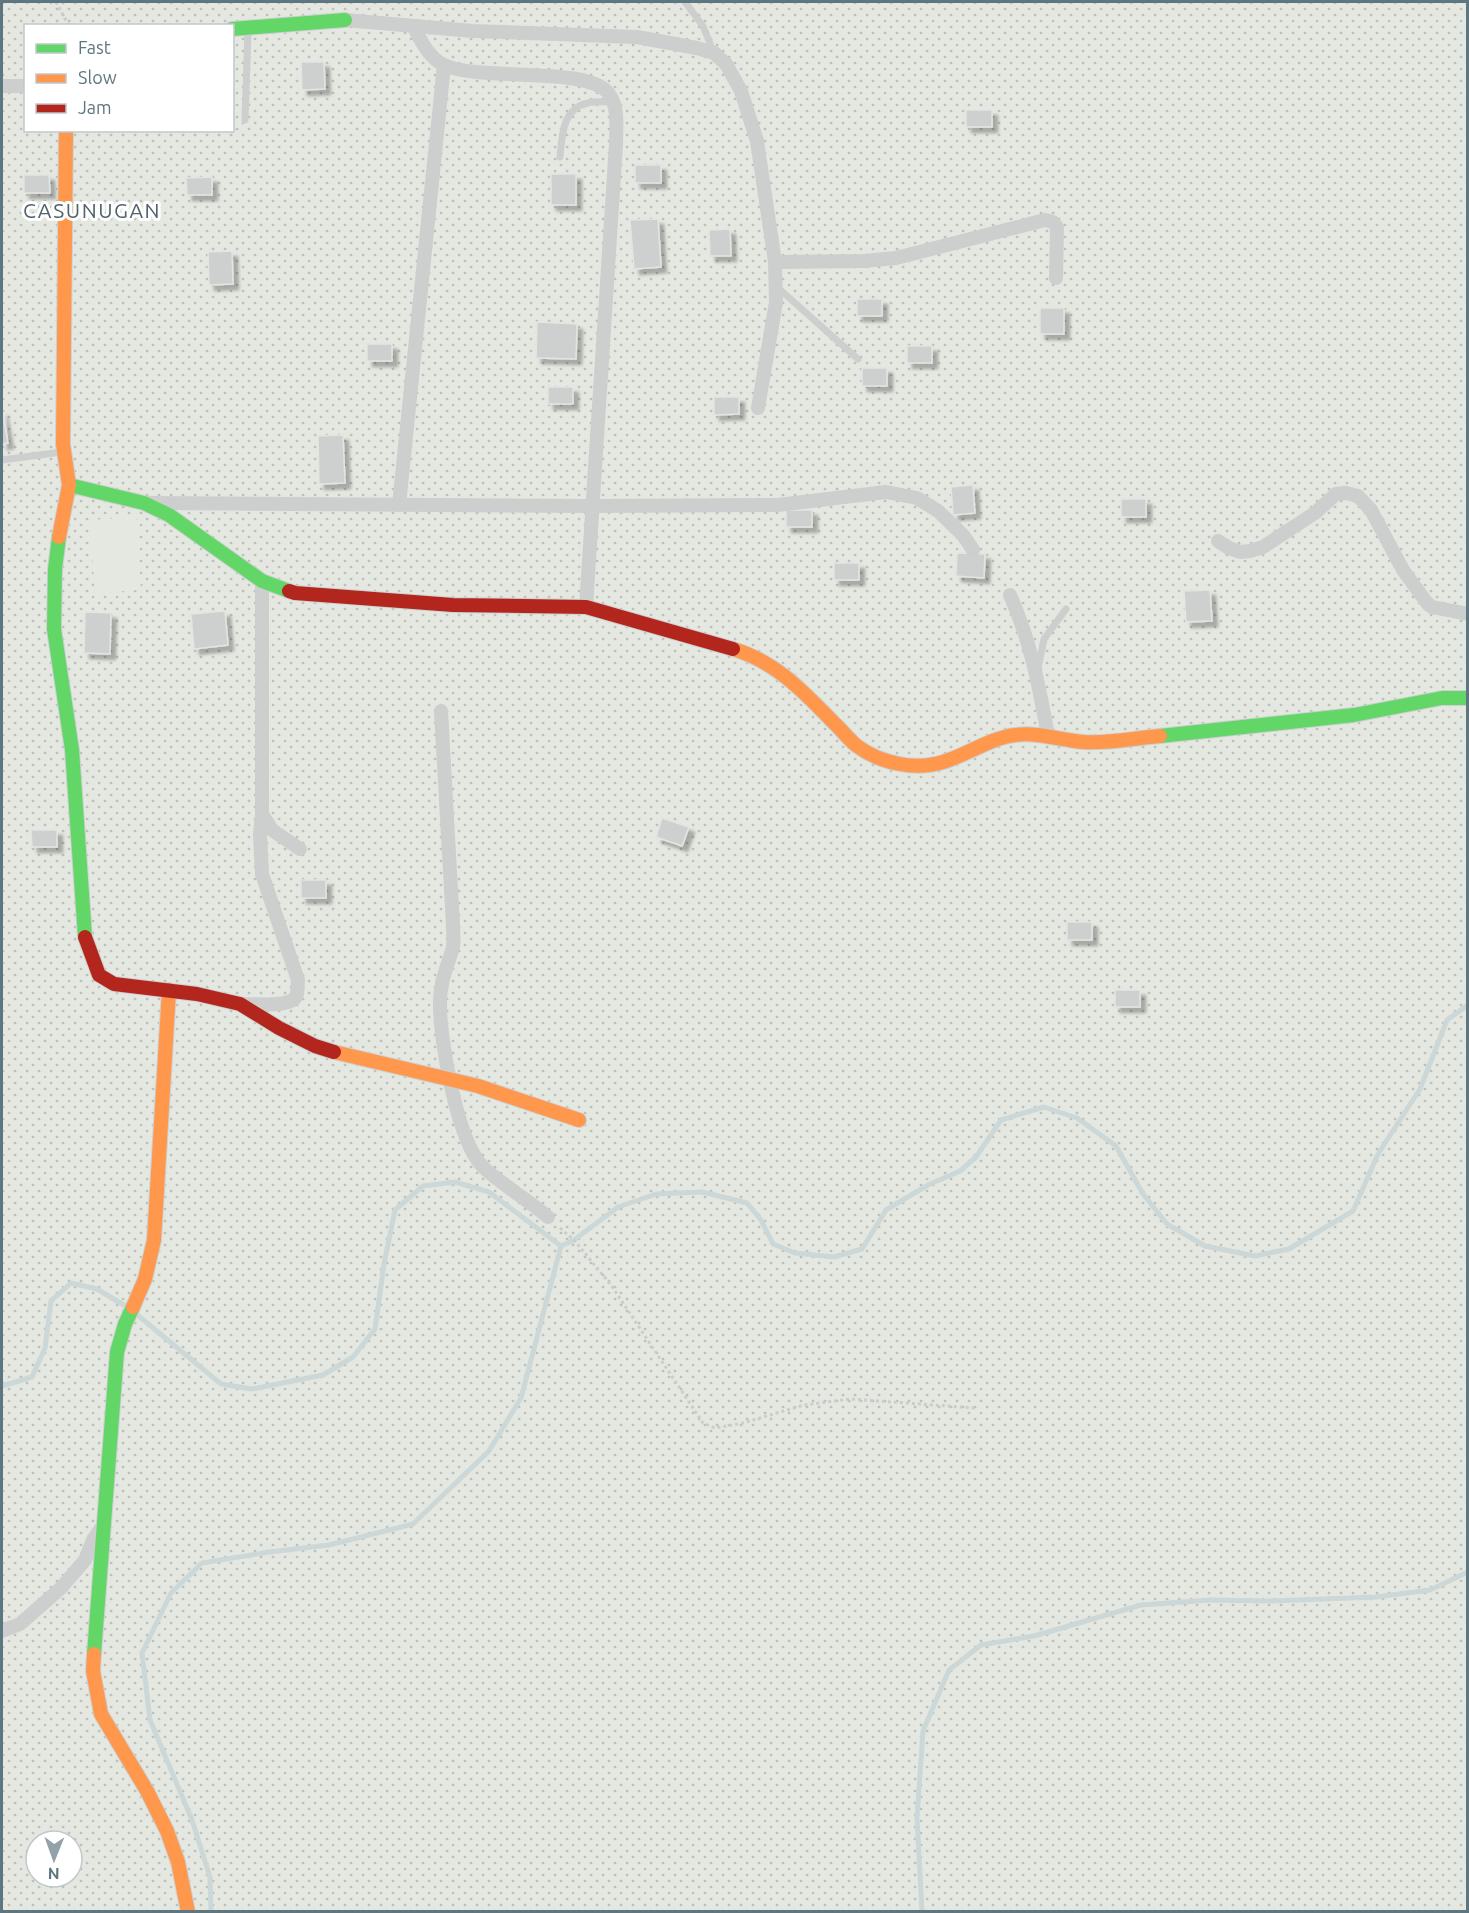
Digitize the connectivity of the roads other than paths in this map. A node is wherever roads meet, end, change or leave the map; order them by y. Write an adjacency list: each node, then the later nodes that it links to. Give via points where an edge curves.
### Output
1 (685, 2): 5 (lane, via 703,26)
2 (413, 27): 3 (street, via 345,20); 5 (street, via 637,37); 6 (street, via 426,50)
3 (248, 28): 4 (street); 10 (lane)
4 (234, 29)
5 (714, 53): 13 (street, via 726,64 741,91 757,141)
6 (444, 65): 9 (street, via 493,74 556,76 591,82 609,94); 22 (street)
7 (2, 86): 8 (street)
8 (24, 86)
9 (612, 102): 12 (lane, via 587,103 570,116 563,125); 23 (street, via 616,144)
10 (245, 120)
11 (66, 132): 18 (street)
12 (560, 157)
13 (775, 262): 14 (street, via 896,258 1045,220 1057,227); 15 (street)
14 (1056, 278)
15 (775, 285): 16 (lane); 17 (street, via 776,302)
16 (858, 359)
17 (758, 408)
18 (64, 452): 19 (lane); 20 (street)
19 (2, 460)
20 (69, 485): 21 (street); 37 (street, via 55,568 54,629 72,750 85,937 99,975 114,984)
21 (144, 503): 22 (street); 26 (street, via 177,521)
22 (399, 505): 23 (street)
23 (592, 506): 25 (street, via 778,505 886,492 917,498 938,511); 28 (street)
24 (1218, 541): 30 (street, via 1240,552 1263,547 1315,513 1336,494 1358,496 1371,510 1403,570 1427,603)
25 (973, 550)
26 (262, 581): 28 (street, via 295,593 340,598); 35 (street)
27 (1010, 595): 31 (street, via 1024,625)
28 (586, 607): 34 (street, via 745,652 798,686 857,746 887,762 918,766 942,763 1014,735)
29 (1066, 609): 31 (lane, via 1044,639)
30 (1467, 614)
31 (1036, 675): 34 (street)
32 (1467, 698): 34 (street, via 1431,700 1316,720 1108,741 1083,742)
33 (441, 711): 39 (street, via 453,947 440,1000 441,1034)
34 (1048, 736)
35 (262, 814): 36 (street, via 272,830); 38 (street, via 262,874 298,980 297,994 284,1004)
36 (300, 849)
37 (169, 990): 38 (street); 42 (street, via 154,1240 145,1279 117,1352)
38 (240, 1004): 39 (street, via 315,1046)
39 (451, 1080): 40 (street); 41 (street, via 461,1124 482,1165)
40 (579, 1120)
41 (548, 1217)
42 (103, 1526): 43 (street, via 85,1560 61,1588 20,1624); 44 (street, via 93,1671 96,1694 101,1714 167,1831)
43 (2, 1631)
44 (188, 1911)

